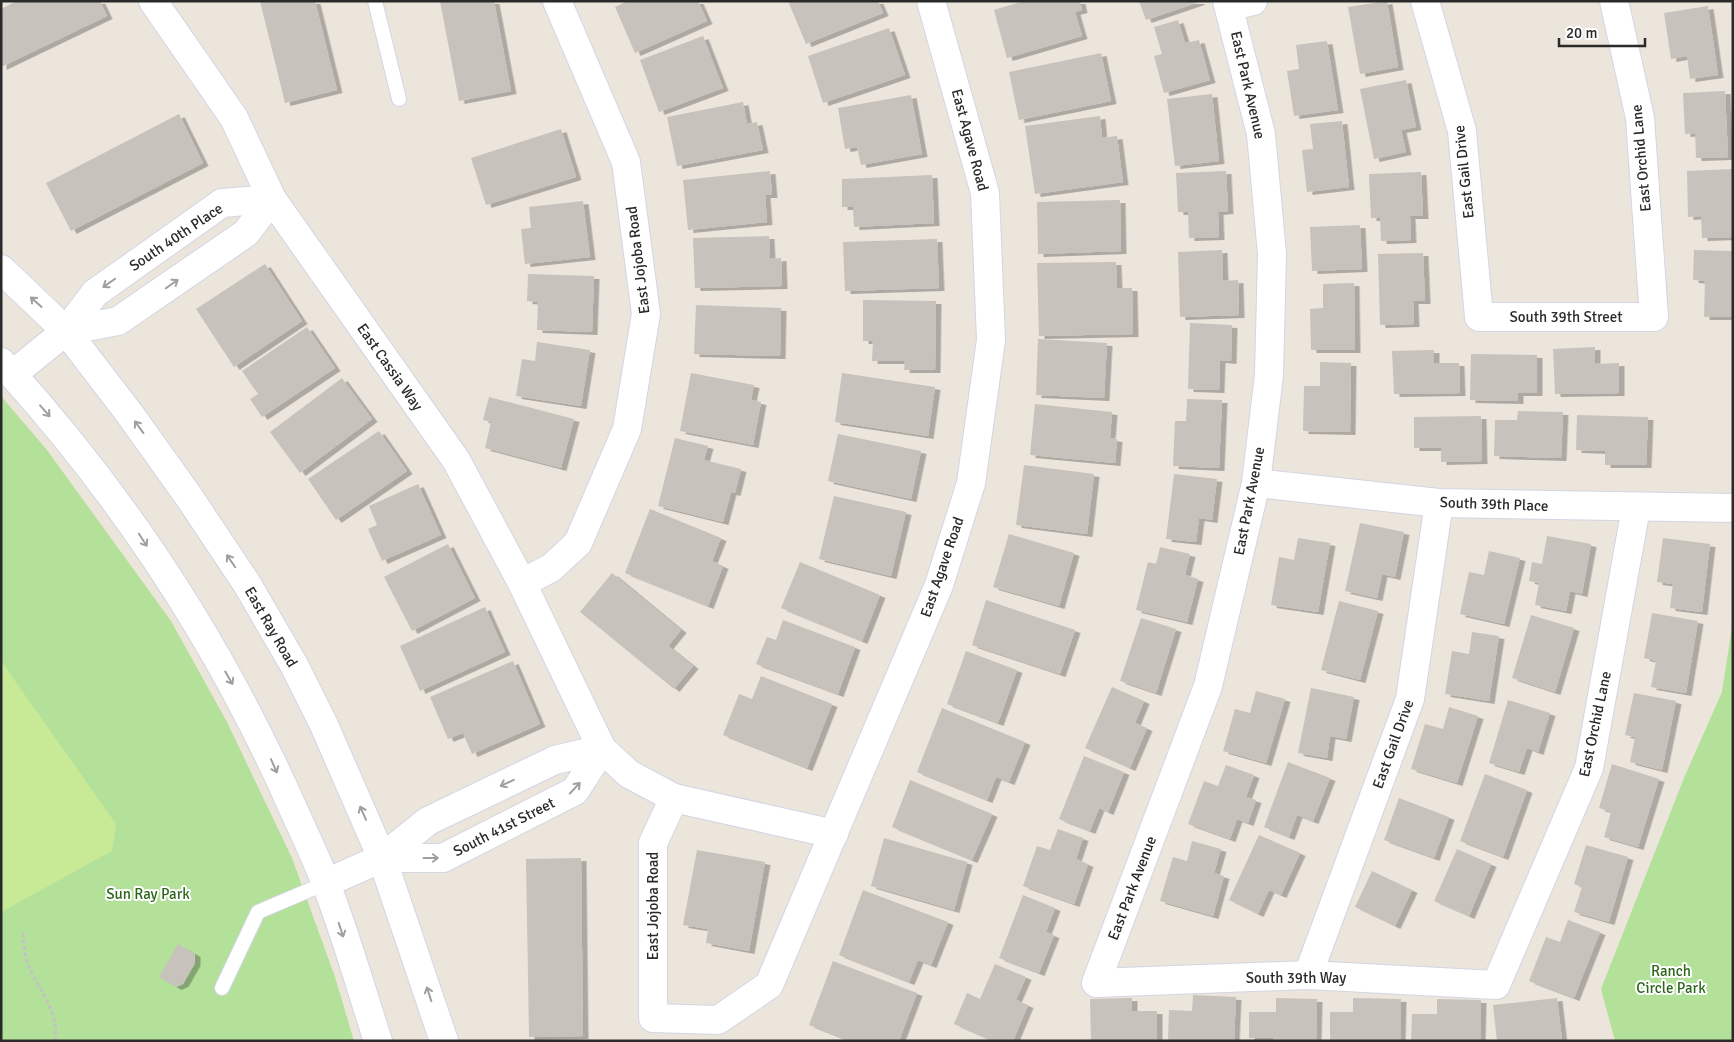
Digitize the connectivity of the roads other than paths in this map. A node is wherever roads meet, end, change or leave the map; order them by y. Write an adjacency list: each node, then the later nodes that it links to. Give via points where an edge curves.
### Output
1 (375, 1): 8 (lane)
2 (557, 1): 19 (street, East Jojoba Road, via 626,162 646,314 627,429 582,535 578,543 551,568)
3 (931, 1): 22 (street, East Agave Road, via 985,193 991,340 971,484 939,585)
4 (1425, 1): 11 (street, East Gail Drive, via 1462,131)
5 (1614, 1): 12 (street, East Orchid Lane, via 1640,118)
6 (1236, 3): 15 (street, East Park Avenue, via 1261,134 1272,254 1269,375)
7 (160, 4): 9 (street, East Cassia Way, via 234,118)
8 (399, 99)
9 (272, 199): 13 (street, South 40th Place, one-way to 9, via 118,321 246,233); 13 (street, South 40th Place, one-way to 13, via 222,203 94,293); 19 (street, East Cassia Way, via 456,460)
10 (1, 269): 13 (street, East Ray Road, one-way to 10)
11 (1479, 317): 12 (street, South 39th Street)
12 (1654, 317)
13 (66, 331): 14 (street, South 40th Place); 23 (street, East Ray Road, one-way to 13, via 324,725 247,584 140,428)
14 (7, 368): 24 (street, one-way to 24, via 79,451 196,620 266,748)
15 (1256, 483): 16 (street, South 39th Place); 26 (street, East Park Avenue, via 1208,686)
16 (1439, 503): 17 (street, South 39th Place); 25 (street, East Gail Drive, via 1410,699)
17 (1636, 508): 18 (street, South 39th Place); 27 (street, East Orchid Lane, via 1588,768)
18 (1733, 508)
19 (522, 583): 20 (street, East Cassia Way)
20 (602, 749): 21 (street, via 629,774); 23 (street, South 41st Street, one-way to 23, via 555,760 428,820); 23 (street, South 41st Street, one-way to 20, via 443,858 575,791)
21 (674, 798): 22 (street); 29 (street, East Jojoba Road, via 653,843)
22 (834, 834): 29 (street, East Agave Road, via 769,985 718,1020)
23 (382, 858): 24 (street, South 41st Street); 31 (street, East Ray Road, one-way to 23)
24 (326, 883): 28 (lane, via 258,912); 30 (street, one-way to 30)
25 (1308, 975): 26 (street, South 39th Way); 27 (street, South 39th Way)
26 (1096, 983)
27 (1496, 985)
28 (222, 988)
29 (653, 1018)
30 (378, 1041)
31 (444, 1041)

